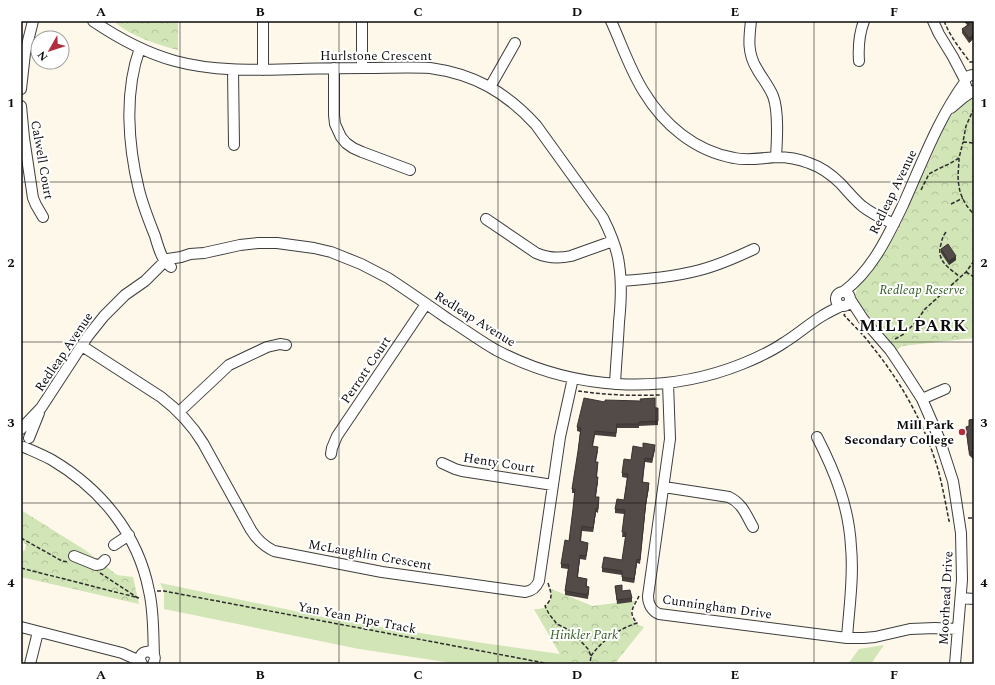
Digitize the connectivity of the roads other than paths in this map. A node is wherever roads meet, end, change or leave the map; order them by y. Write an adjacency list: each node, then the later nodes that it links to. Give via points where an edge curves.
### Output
1 (33, 21): 18 (street, via 25,53)
2 (93, 21): 10 (street, Hurlstone Crescent)
3 (263, 21): 15 (street)
4 (362, 21): 13 (street)
5 (611, 21): 24 (street, via 644,92 663,118 684,137 702,148 723,156 747,160)
6 (750, 21): 24 (street, via 749,42 753,60 775,104)
7 (864, 21): 11 (street, via 859,38)
8 (933, 21): 16 (street, via 953,57)
9 (514, 43): 17 (street)
10 (140, 48): 14 (street, Hurlstone Crescent, via 174,61); 31 (street, via 134,66 130,94 130,139 139,191)
11 (859, 61)
12 (334, 68): 13 (street, Hurlstone Crescent); 15 (street, Hurlstone Crescent); 25 (street, via 334,115 341,137 358,150)
13 (362, 68): 17 (street, Hurlstone Crescent, via 441,69)
14 (233, 70): 15 (street, Hurlstone Crescent); 23 (street)
15 (263, 70)
16 (969, 78): 19 (street, via 967,88); 21 (street, Redleap Avenue, via 954,97)
17 (490, 87): 29 (street, Hurlstone Crescent, via 506,96 536,125 596,209)
18 (21, 89)
19 (973, 90): 21 (street, Redleap Avenue)
20 (21, 106): 22 (street, Calwell Court)
21 (946, 113): 28 (street, Redleap Avenue)
22 (21, 118): 26 (street, Calwell Court, via 33,198)
23 (234, 145)
24 (776, 157): 28 (street, via 809,163 826,172 862,206)
25 (410, 170)
26 (42, 217)
27 (486, 218): 29 (street, via 536,253 549,258 571,256)
28 (894, 224): 33 (street, Redleap Avenue)
29 (613, 241): 32 (street, Hurlstone Crescent)
30 (754, 249): 32 (street, via 701,270 668,277)
31 (168, 263): 34 (street, Redleap Avenue, via 183,264 204,253 240,245 278,243 314,248 361,264 388,278); 36 (street, Redleap Avenue, via 157,276 145,281 114,305)
32 (621, 281): 39 (street, Hurlstone Crescent)
33 (845, 302): 38 (street, Redleap Avenue, via 784,343 742,364 708,375); 41 (street, Moorhead Drive, via 863,318 890,350)
34 (426, 304): 37 (street, Redleap Avenue, via 502,352 532,366); 47 (street, Perrott Court, via 337,436)
35 (286, 345): 43 (street, via 267,347 229,365)
36 (82, 346): 42 (street, Redleap Avenue); 43 (street, McLaughlin Crescent, via 161,397)
37 (573, 378): 39 (street, Redleap Avenue); 49 (street, McLaughlin Crescent)
38 (668, 383): 39 (street, Redleap Avenue); 50 (street, Cunningham Drive, via 670,439)
39 (615, 384)
40 (945, 389): 41 (street)
41 (922, 399): 56 (street, Moorhead Drive, via 939,438 953,481 962,553)
42 (41, 408): 44 (street, Redleap Avenue); 46 (street, Redleap Avenue)
43 (179, 412): 49 (street, McLaughlin Crescent, via 203,443 254,536 274,551 382,572 529,592 539,581)
44 (21, 430): 46 (street, via 27,433)
45 (816, 437): 61 (street, via 833,470 849,528 852,582)
46 (26, 443): 52 (street, via 96,493)
47 (331, 454)
48 (442, 463): 49 (street, Henty Court, via 462,471)
49 (553, 485)
50 (664, 487): 51 (street, via 730,497 740,504); 61 (street, Cunningham Drive, via 648,596 651,608 656,613)
51 (752, 527)
52 (129, 535): 53 (street); 62 (street, via 140,559 151,599 152,630)
53 (114, 545)
54 (74, 556): 55 (street, via 96,565)
55 (104, 560)
56 (961, 598): 57 (street); 59 (street, Moorhead Drive)
57 (974, 599)
58 (21, 627): 60 (street)
59 (958, 629): 61 (street, Cunningham Drive, via 910,629 875,637); 64 (street, Moorhead Drive)
60 (38, 632): 62 (street); 63 (street)
61 (847, 638)
62 (146, 658)
63 (30, 664)
64 (955, 664)

